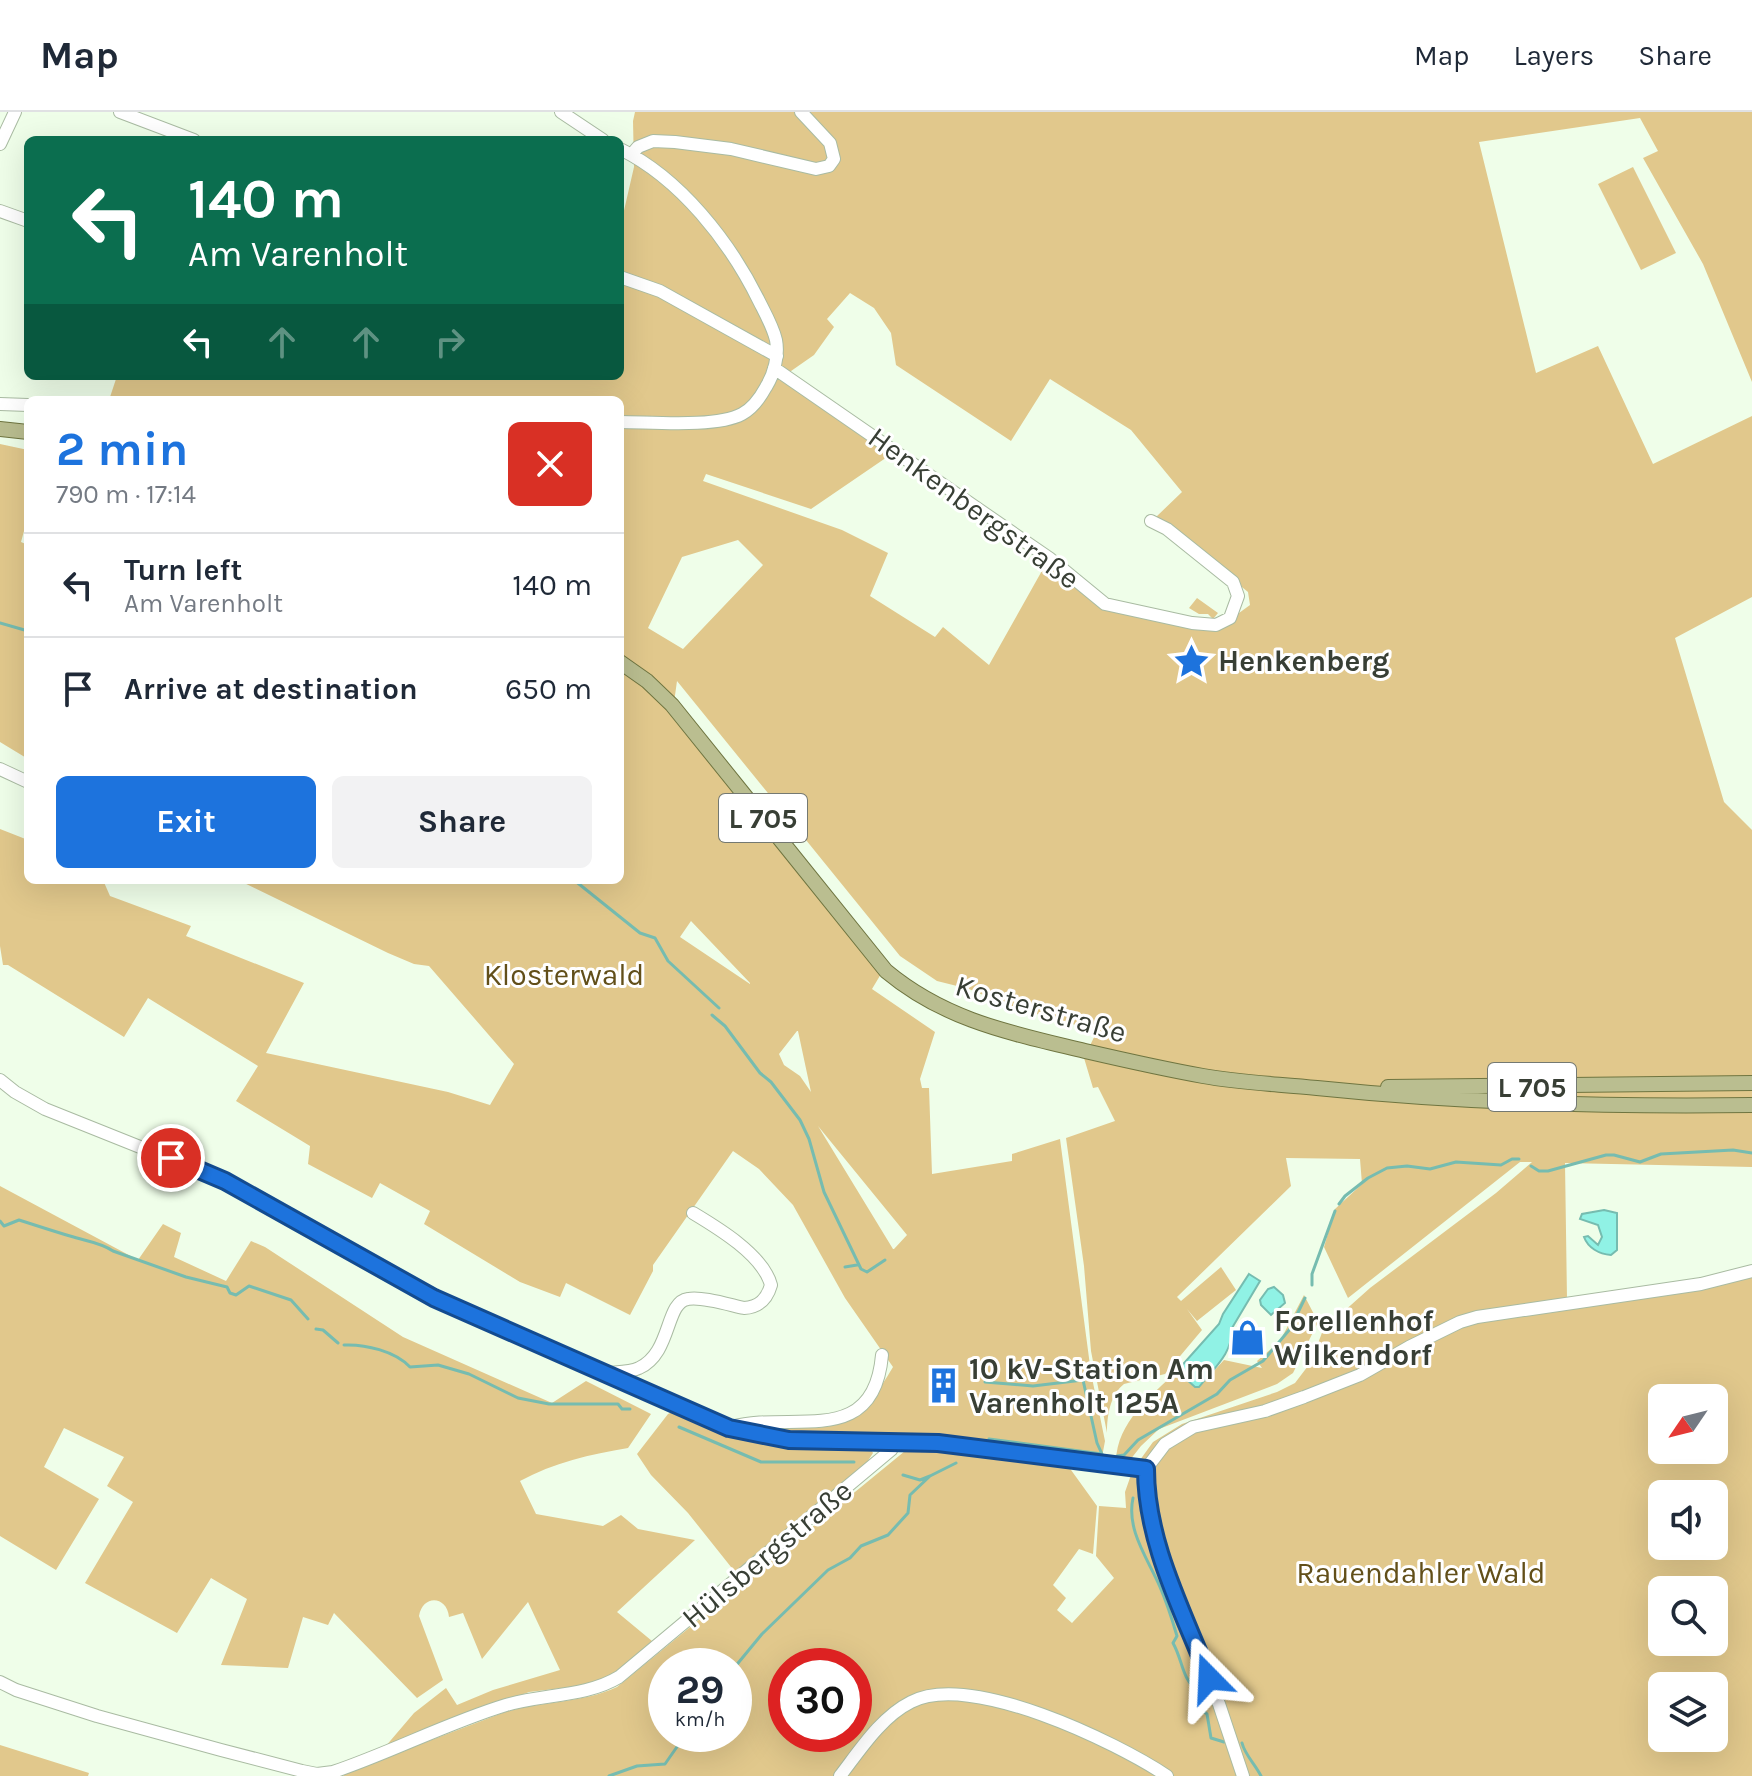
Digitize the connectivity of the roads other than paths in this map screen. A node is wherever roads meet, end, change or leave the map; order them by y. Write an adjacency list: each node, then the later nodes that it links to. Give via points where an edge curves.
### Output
1 (15, 112): 7 (street)
2 (120, 112): 5 (street)
3 (561, 112): 6 (street)
4 (801, 112): 8 (street, via 834,150 829,166 816,169 675,142 653,141)
5 (183, 136)
6 (597, 136)
7 (0, 144)
8 (626, 152): 12 (street, via 680,192 724,239 776,339)
9 (0, 211): 10 (street)
10 (24, 220)
11 (624, 278): 12 (street, Henkenbergstraße, via 660,291)
12 (776, 362): 15 (street, via 753,407 733,418); 18 (street, Henkenbergstraße, via 1105,604 1192,623 1224,623 1238,596 1233,582)
13 (0, 404): 14 (street)
14 (24, 405)
15 (624, 422)
16 (0, 429): 17 (main road)
17 (24, 432)
18 (1151, 521)
19 (624, 665): 24 (main road, Kosterstraße / L 705, via 672,705 886,971 922,999 985,1025 1112,1057 1204,1076)
20 (0, 769): 21 (street)
21 (24, 780)
22 (0, 1080): 29 (street, via 45,1109 225,1181 448,1305)
23 (1752, 1083): 24 (main road, Kosterstraße / L 705)
24 (1312, 1088): 25 (main road, Kosterstraße / L 705, via 1551,1103)
25 (1752, 1105)
26 (693, 1213): 29 (street, via 727,1234 765,1271 771,1285 765,1299 751,1308 681,1302 653,1359 638,1369)
27 (1752, 1271): 32 (street, via 1701,1284 1460,1322 1360,1375 1265,1411 1193,1427 1165,1444)
28 (882, 1355): 30 (street, via 872,1392 855,1411 811,1424 747,1423)
29 (608, 1373): 30 (street)
30 (729, 1428): 31 (street, via 789,1440)
31 (896, 1442): 32 (street); 33 (street, Hülsbergstraße, via 604,1687 504,1706 333,1772 317,1774 221,1750)
32 (1146, 1469): 34 (street, via 1149,1512 1162,1558)
33 (0, 1682)
34 (1239, 1775)
35 (840, 1776): 36 (street, via 893,1715 912,1701 943,1693 976,1696 1044,1716 1127,1751)
36 (1167, 1776)

